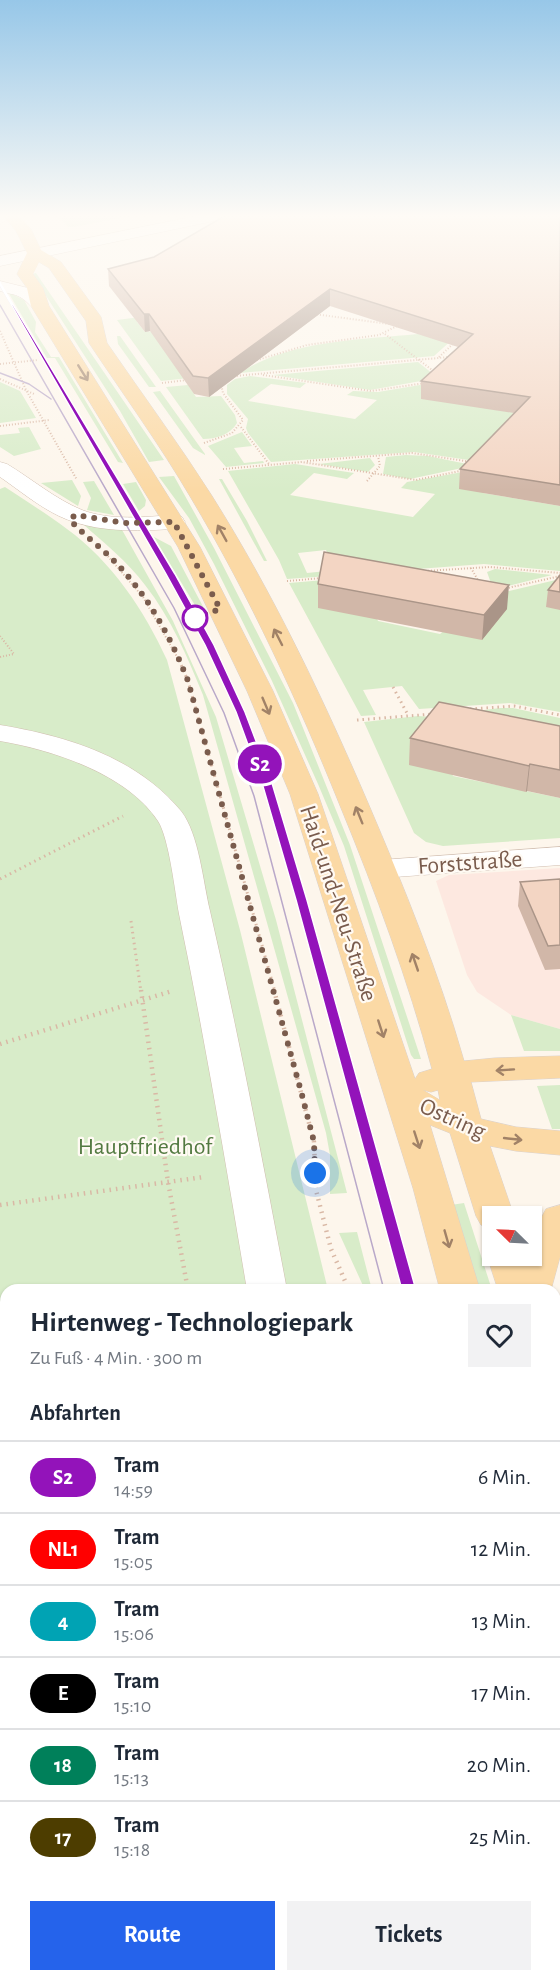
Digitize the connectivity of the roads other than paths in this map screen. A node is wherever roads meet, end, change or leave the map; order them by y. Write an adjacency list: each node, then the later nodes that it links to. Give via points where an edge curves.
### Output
1 (40, 306): 4 (main road, Haid-und-Neu-Straße, one-way to 4)
2 (85, 306): 7 (main road, Haid-und-Neu-Straße, one-way to 2, via 320,723 251,584 201,496 98,343 95,321)
3 (0, 468): 4 (street, via 75,515 125,523)
4 (174, 522): 10 (main road, Haid-und-Neu-Straße, one-way to 10, via 260,691 304,794)
5 (0, 733): 16 (street, via 45,741 108,765 173,819 210,979)
6 (560, 856): 7 (street, Forststraße)
7 (381, 869): 9 (main road, Haid-und-Neu-Straße, one-way to 7, via 435,1018)
8 (560, 1067): 9 (main road, Ostring, one-way to 9)
9 (451, 1075): 10 (main road, Ostring); 11 (main road, Haid-und-Neu-Straße)
10 (402, 1093): 11 (main road, Ostring); 17 (main road, Haid-und-Neu-Straße, one-way to 17)
11 (466, 1128): 12 (main road, Ostring, one-way to 12, via 502,1138); 13 (main road, Haid-und-Neu-Straße)
12 (560, 1143)
13 (492, 1206)
14 (560, 1218): 19 (main road, via 538,1262)
15 (510, 1266): 18 (main road)
16 (266, 1284)
17 (458, 1284)
18 (516, 1284)
19 (532, 1284)

